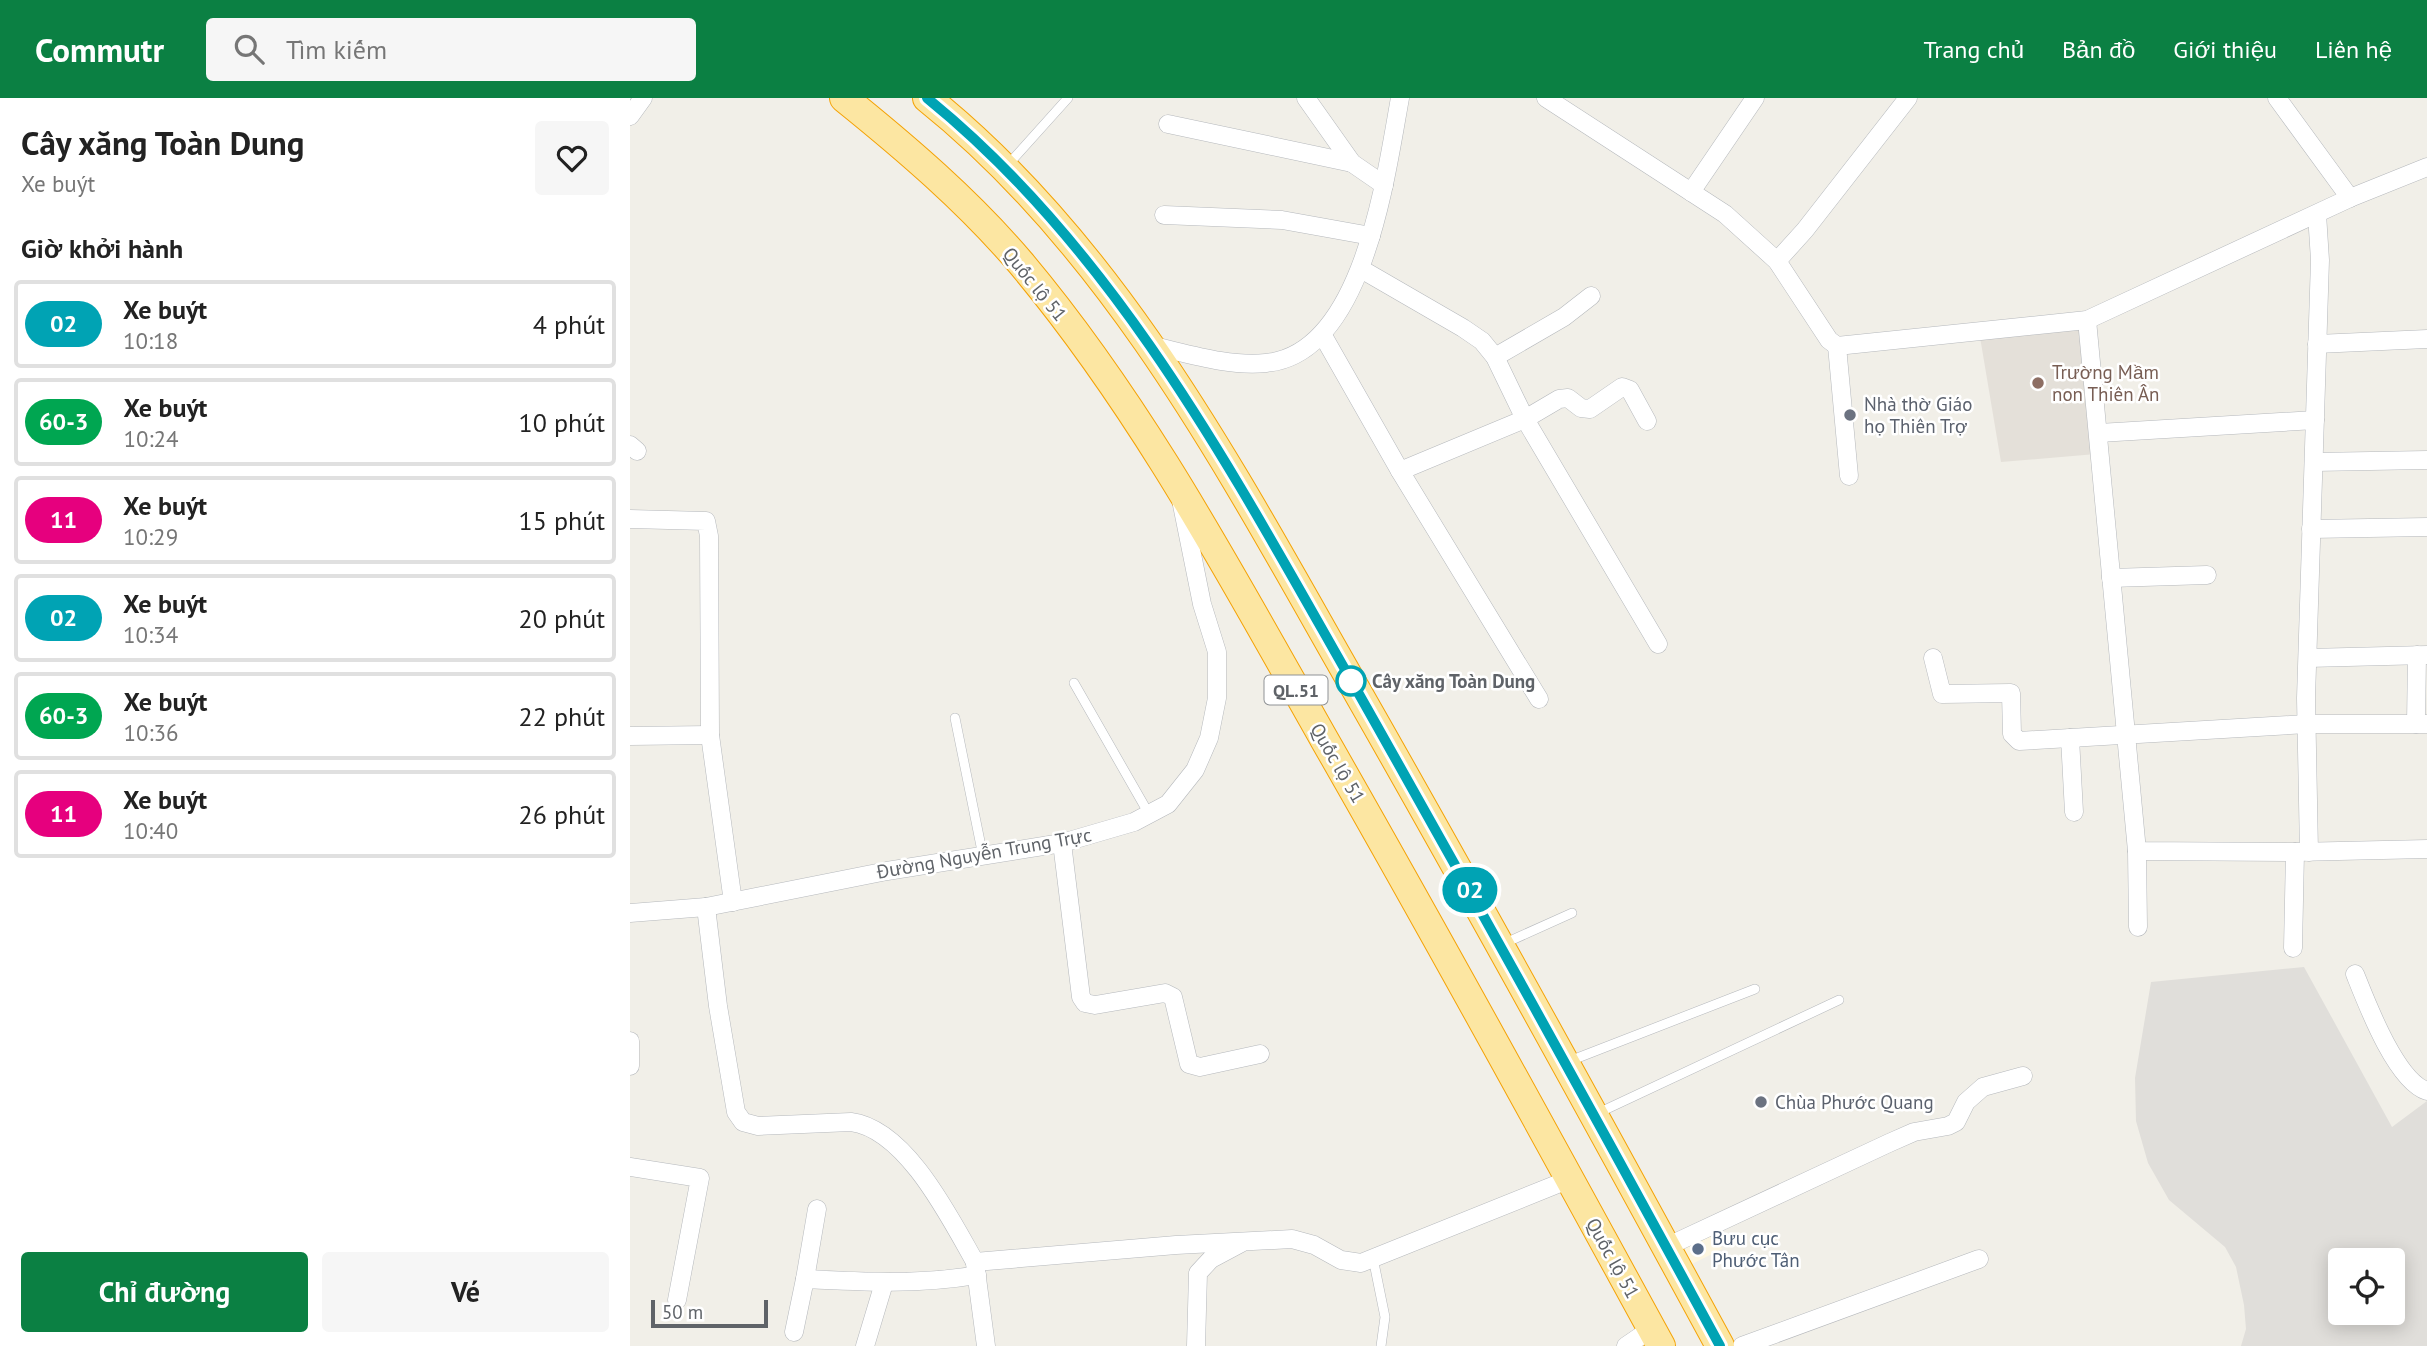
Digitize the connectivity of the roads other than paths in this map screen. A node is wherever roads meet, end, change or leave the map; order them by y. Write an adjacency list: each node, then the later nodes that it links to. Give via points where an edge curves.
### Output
1 (643, 98): 12 (street)
2 (844, 98): 41 (highway, Quốc lộ 51 / QL.51, via 923,162 1019,261 1104,371)
3 (927, 98): 16 (highway, QL.51)
4 (1068, 98): 16 (lane)
5 (1306, 98): 14 (street)
6 (1400, 98): 17 (street)
7 (1546, 98): 11 (street)
8 (1755, 98): 18 (street)
9 (1908, 98): 23 (street)
10 (2277, 98): 19 (street)
11 (1567, 104): 18 (street)
12 (630, 116)
13 (1168, 124): 14 (street)
14 (1352, 163): 17 (street)
15 (2427, 167): 19 (street)
16 (1003, 170): 30 (highway, QL.51, via 1058,227)
17 (1384, 185): 22 (street)
18 (1691, 192): 23 (street, via 1725,214)
19 (2350, 198): 20 (street)
20 (2317, 214): 26 (street); 29 (street)
21 (1164, 215): 22 (street, via 1282,220)
22 (1371, 236): 24 (street)
23 (1777, 261): 31 (street)
24 (1361, 269): 27 (street); 32 (street, via 1464,328)
25 (1591, 296): 32 (street)
26 (2087, 320): 31 (street); 36 (street)
27 (1322, 334): 30 (street, via 1288,358 1265,363); 39 (street)
28 (2427, 339): 29 (street)
29 (2316, 344): 34 (street)
30 (1149, 345): 72 (highway, QL.51, via 1232,472)
31 (1837, 346): 40 (street)
32 (1495, 357): 33 (street)
33 (1525, 419): 35 (street, via 1559,399 1568,398 1590,409 1622,387 1630,390); 39 (street); 47 (street)
34 (2315, 420): 36 (street); 38 (street)
35 (1647, 421)
36 (2099, 433): 46 (street)
37 (2427, 460): 38 (street)
38 (2314, 462): 44 (street)
39 (1400, 471): 52 (street)
40 (1849, 476)
41 (1179, 486): 61 (street, Đường Nguyễn Trung Trực, via 1202,604 1217,652 1217,698 1209,738 1195,770 1168,804); 85 (highway, Quốc lộ 51 / QL.51)
42 (630, 519): 57 (street, via 706,521)
43 (2427, 527): 44 (street)
44 (2311, 529): 50 (street)
45 (2207, 575): 46 (street)
46 (2111, 578): 56 (street)
47 (1658, 644)
48 (2422, 655): 50 (street); 55 (street)
49 (1933, 658): 59 (street, via 1942,694 2011,693 2014,739)
50 (2308, 658): 54 (street)
51 (1074, 683): 61 (lane)
52 (1539, 699)
53 (955, 718): 66 (lane)
54 (2307, 724): 55 (street); 56 (street); 65 (street)
55 (2421, 724)
56 (2124, 734): 59 (street); 64 (street)
57 (710, 735): 58 (street); 67 (street)
58 (630, 736)
59 (2070, 738): 60 (street)
60 (2074, 812)
61 (1149, 814): 62 (street, Đường Nguyễn Trung Trực)
62 (1062, 843): 66 (street, Đường Nguyễn Trung Trực); 78 (street, via 1085,1003 1165,993 1173,997 1189,1064 1200,1068)
63 (2427, 849): 65 (street)
64 (2137, 851): 65 (street); 71 (street)
65 (2302, 852): 73 (street)
66 (983, 856): 67 (street, Đường Nguyễn Trung Trực)
67 (733, 902): 68 (street, Đường Nguyễn Trung Trực)
68 (706, 907): 70 (street, Đường Nguyễn Trung Trực); 91 (street, via 736,1112 743,1122 758,1126 851,1122 871,1128 900,1151 934,1192)
69 (1573, 913): 72 (lane)
70 (630, 914)
71 (2138, 927)
72 (1501, 945): 79 (highway, QL.51)
73 (2293, 948)
74 (2356, 974): 82 (street, via 2389,1049 2419,1088)
75 (1755, 989): 79 (lane)
76 (1839, 1000): 83 (lane)
77 (630, 1041): 80 (street)
78 (1260, 1054)
79 (1565, 1063): 83 (highway, QL.51)
80 (630, 1066)
81 (2023, 1076): 88 (street, via 1983,1087 1948,1126 1914,1132)
82 (2427, 1091)
83 (1594, 1115): 88 (highway, QL.51)
84 (630, 1167): 94 (street, via 700,1178)
85 (1570, 1179): 89 (street); 96 (highway, Quốc lộ 51 / QL.51)
86 (817, 1209): 92 (street)
87 (1244, 1241): 89 (street, via 1301,1241 1351,1264); 91 (street); 99 (street, via 1211,1259 1198,1273)
88 (1666, 1247): 102 (highway, QL.51)
89 (1373, 1258): 100 (lane, via 1385,1317)
90 (1979, 1259): 103 (street)
91 (976, 1269): 93 (street, via 942,1281); 98 (street)
92 (805, 1279): 93 (street); 95 (street)
93 (884, 1283): 97 (street)
94 (677, 1300)
95 (794, 1332)
96 (1656, 1337): 101 (street)
97 (865, 1346)
98 (986, 1346)
99 (1196, 1346)
100 (1381, 1346)
101 (1626, 1346)
102 (1720, 1346)
103 (1742, 1346)

